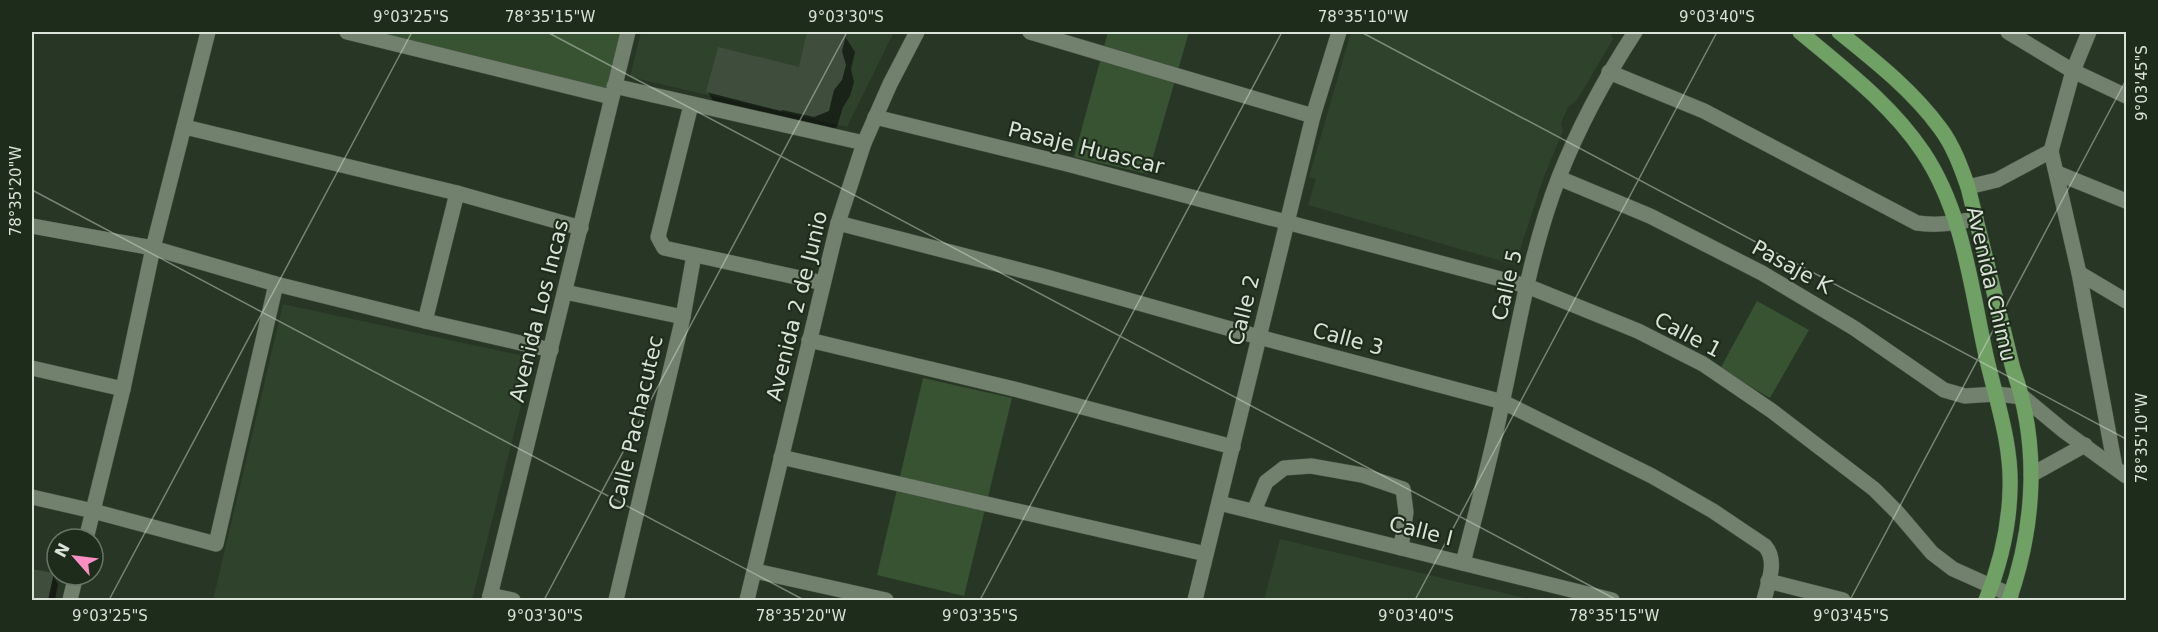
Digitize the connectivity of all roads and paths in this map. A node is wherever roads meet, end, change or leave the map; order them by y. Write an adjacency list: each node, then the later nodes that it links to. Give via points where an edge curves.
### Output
1 (208, 32): 19 (street)
2 (347, 32): 14 (street)
3 (628, 32): 14 (street, Avenida Los Incas)
4 (917, 32): 18 (street, Avenida 2 de Junio)
5 (1030, 32): 17 (street)
6 (1339, 32): 17 (street, Calle 2)
7 (1635, 32): 13 (street, Calle 5)
8 (1800, 32): 30 (main road, Avenida Chimu, via 1901,122 1937,176)
9 (1839, 32): 24 (main road, Avenida Chimu, via 1889,73 1941,128)
10 (2008, 32): 12 (street)
11 (2089, 32): 12 (street)
12 (2073, 71): 15 (street); 21 (street)
13 (1609, 72): 23 (street, Calle 5); 30 (street, via 1712,115 1917,223)
14 (613, 91): 16 (street); 32 (street, Avenida Los Incas)
15 (2127, 96)
16 (691, 105): 20 (street); 34 (street, via 658,237 664,248)
17 (1313, 116): 28 (street, Calle 2)
18 (875, 117): 20 (street, Avenida 2 de Junio); 28 (street, Pasaje Huascar)
19 (185, 127): 25 (street); 33 (street)
20 (864, 143): 29 (street, Avenida 2 de Junio)
21 (2051, 151): 22 (street); 24 (street, via 1997,180)
22 (2057, 173): 26 (street); 35 (street)
23 (1559, 178): 38 (street, Calle 5); 48 (street, Pasaje K, via 1650,216 1762,273 1854,327 1944,390 1965,396)
24 (1968, 187): 27 (main road, Avenida Chimu)
25 (458, 194): 32 (street); 42 (street)
26 (2127, 201)
27 (1976, 218): 30 (street); 49 (main road, Avenida Chimu, via 2013,369)
28 (1287, 222): 38 (street, Calle 1); 43 (street, Calle 2)
29 (838, 223): 36 (street, Avenida 2 de Junio); 43 (street, Calle 3)
30 (1957, 224): 48 (main road, Avenida Chimu)
31 (32, 226): 33 (street)
32 (580, 228): 39 (street, Avenida Los Incas)
33 (153, 248): 37 (street); 47 (street)
34 (694, 255): 36 (street); 41 (street, Calle Pachacutec)
35 (2079, 273): 40 (street); 54 (street)
36 (823, 283): 44 (street, Avenida 2 de Junio)
37 (276, 284): 42 (street); 58 (street, via 216,544)
38 (1527, 286): 50 (street, Calle 5); 66 (street, Calle 1, via 1703,364 1874,489 1932,553)
39 (564, 291): 41 (street); 45 (street, Avenida Los Incas)
40 (2127, 301)
41 (683, 317): 70 (street, Calle Pachacutec)
42 (424, 321): 45 (street)
43 (1259, 337): 50 (street, Calle 3); 52 (street, Calle 2)
44 (809, 340): 52 (street); 53 (street, Avenida 2 de Junio)
45 (551, 350): 67 (street, Avenida Los Incas)
46 (32, 368): 47 (street)
47 (123, 388): 58 (street)
48 (1996, 394): 49 (street, Pasaje K); 66 (main road, Avenida Chimu, via 2008,447 2010,490 2006,539)
49 (2024, 397): 51 (street); 55 (main road, Avenida Chimu)
50 (1503, 402): 63 (street, Calle 5); 65 (street, Calle 3, via 1652,476 1765,546 1772,561)
51 (2085, 446): 54 (street); 55 (street)
52 (1233, 447): 57 (street, Calle 2)
53 (781, 457): 62 (street); 64 (street, Avenida 2 de Junio)
54 (2121, 472)
55 (2031, 475): 68 (main road, Avenida Chimu, via 2021,566)
56 (32, 497): 58 (street)
57 (1219, 503): 59 (street, Calle I); 62 (street, Calle 2)
58 (93, 511): 60 (street)
59 (1254, 512): 61 (street, Calle I); 61 (street, via 1266,482 1284,468 1311,466 1362,475 1403,489 1406,512)
60 (89, 527)
61 (1401, 548): 63 (street, Calle I)
62 (1206, 554): 73 (street, Calle 2)
63 (1463, 563): 74 (street, Calle I)
64 (755, 571): 71 (street, Avenida 2 de Junio); 72 (street)
65 (1768, 581): 75 (street, Calle 3); 76 (street)
66 (1989, 594): 68 (street, Calle 1)
67 (490, 598): 69 (street)
68 (2010, 598)
69 (513, 600)
70 (616, 600)
71 (747, 600)
72 (886, 600)
73 (1195, 600)
74 (1612, 600)
75 (1764, 600)
76 (1843, 600)

